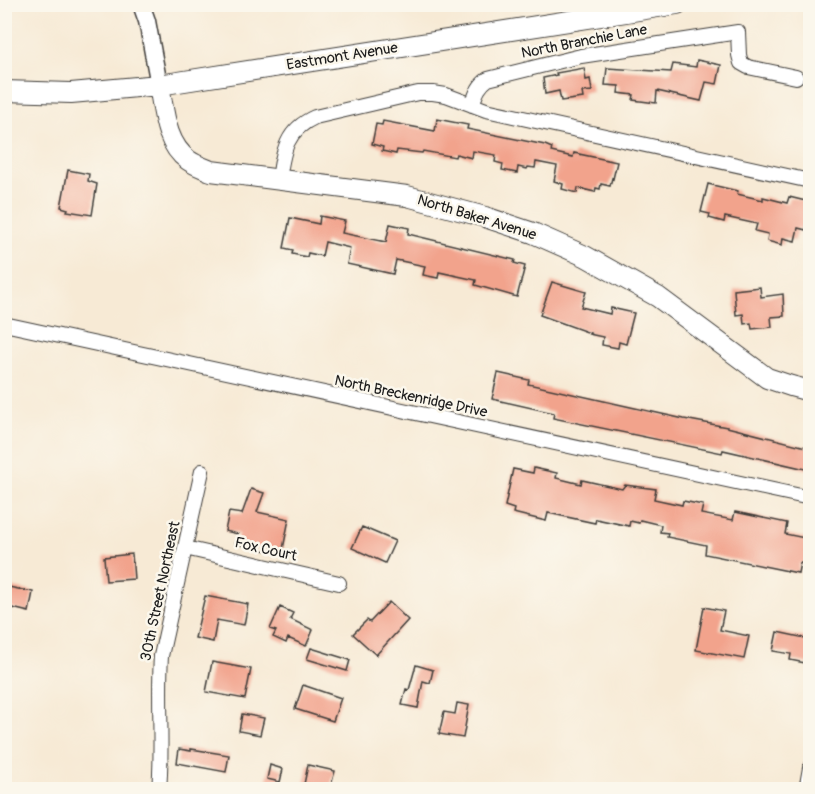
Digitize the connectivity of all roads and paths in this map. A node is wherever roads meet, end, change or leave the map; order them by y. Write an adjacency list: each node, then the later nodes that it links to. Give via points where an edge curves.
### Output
1 (141, 4): 4 (street)
2 (677, 4): 4 (main road, Eastmont Avenue)
3 (796, 77): 6 (street, North Branchie Lane, via 741,63 738,32 581,56 488,79 476,92)
4 (159, 85): 5 (main road, Eastmont Avenue, via 71,93); 7 (main road, North Baker Avenue, via 167,128 175,146 189,161 211,171)
5 (4, 91)
6 (472, 105): 7 (street, via 446,95 418,93 315,117 288,141); 8 (street)
7 (279, 180): 10 (main road, North Baker Avenue, via 406,196 532,233 585,256 658,297 768,378)
8 (810, 181)
9 (4, 324): 12 (street, North Breckenridge Drive)
10 (810, 391)
11 (202, 471): 13 (street, 30th Street Northeast)
12 (810, 498)
13 (185, 548): 14 (street, Fox Court); 16 (street, 30th Street Northeast, via 160,656)
14 (339, 583)
15 (810, 768): 17 (street)
16 (159, 789)
17 (806, 789)

